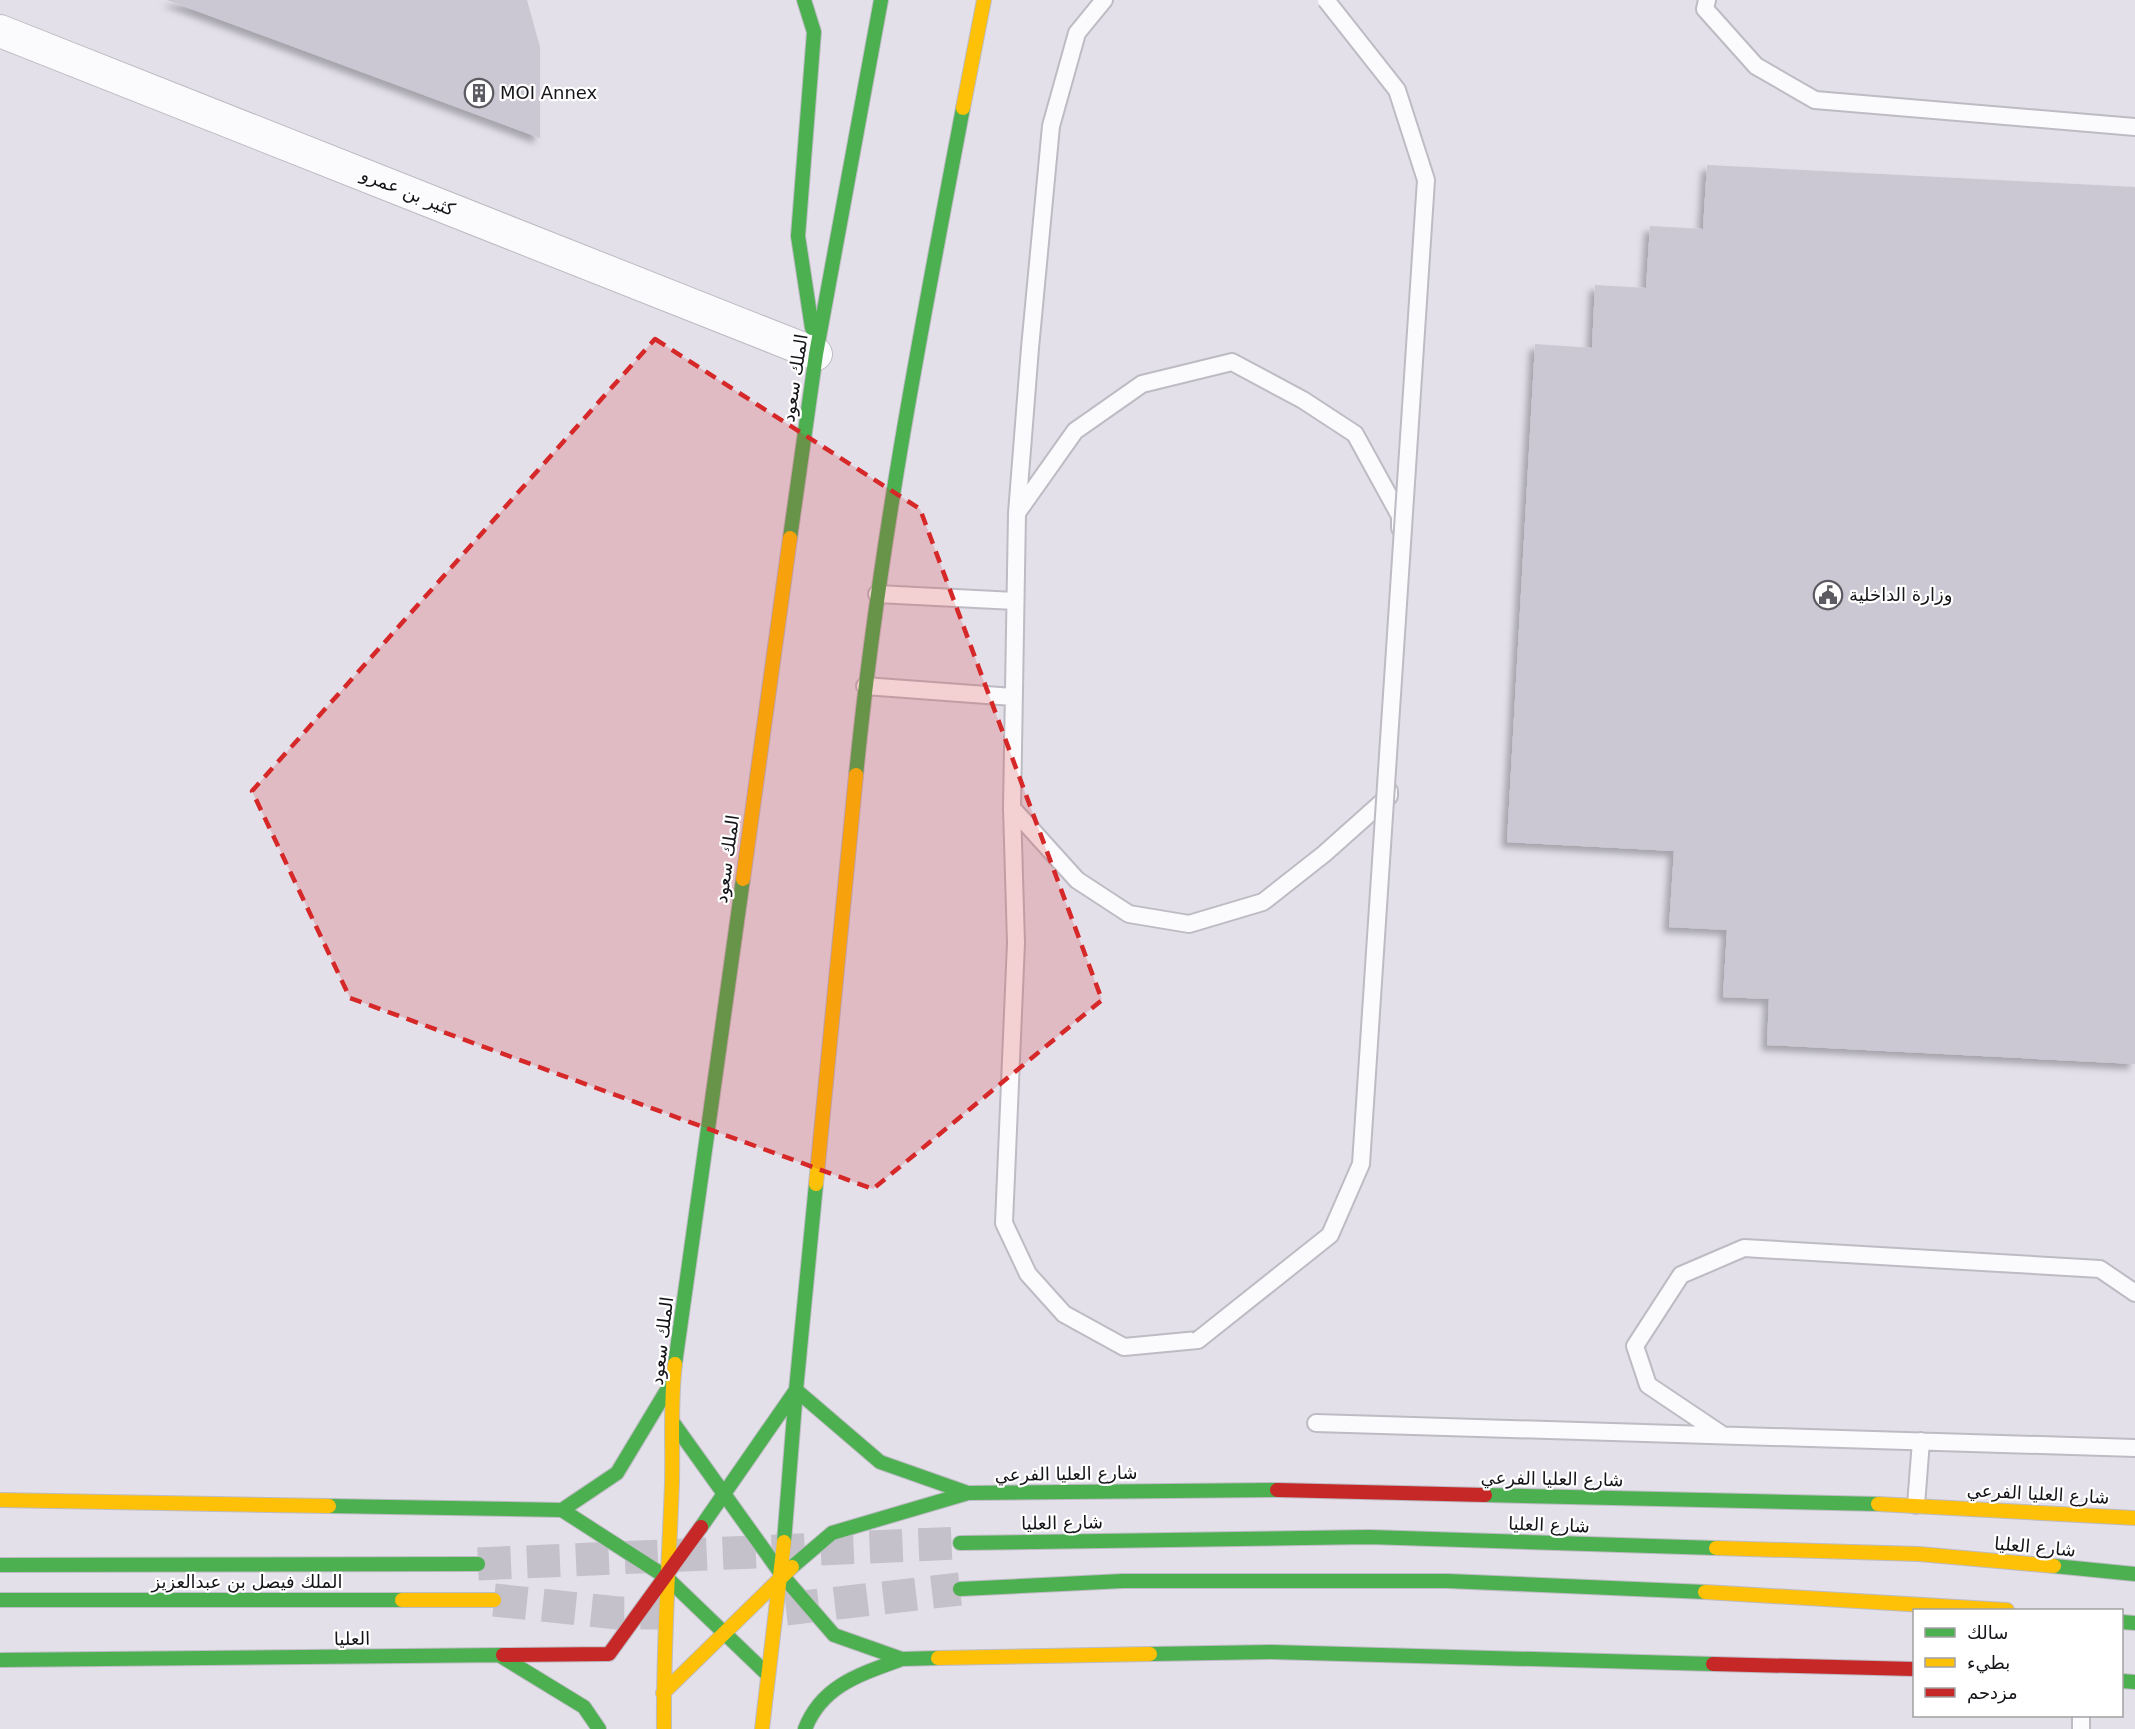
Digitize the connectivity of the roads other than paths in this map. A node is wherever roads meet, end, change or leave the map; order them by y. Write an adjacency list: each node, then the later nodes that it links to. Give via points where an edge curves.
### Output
1 (804, 0): 9 (main road, via 814,32 798,236)
2 (881, 0): 9 (main road, الملك سعود)
3 (984, 0): 11 (main road, via 942,214)
4 (1104, 0): 10 (lane, via 1077,33 1051,126)
5 (1326, 0): 15 (lane, bridge, via 1397,90 1426,180 1361,1164 1330,1235 1198,1340 1124,1347 1064,1314 1028,1274 1004,1222 1016,943)
6 (1707, 0): 8 (lane, via 1705,9 1756,66 1815,100)
7 (0, 31): 9 (street, كثير بن عمرو)
8 (2135, 127)
9 (816, 354): 17 (main road, الملك سعود)
10 (1017, 513): 12 (lane); 15 (lane, via 1075,431 1142,384 1232,362 1303,400 1355,434 1400,516 1389,796 1263,902 1189,924 1129,914 1077,880)
11 (877, 594): 12 (lane); 13 (main road)
12 (1015, 601): 14 (lane)
13 (865, 686): 14 (lane); 18 (main road)
14 (1013, 697): 15 (lane)
15 (1012, 808)
16 (2135, 1293): 21 (lane, via 2100,1269 1744,1248 1681,1275 1635,1346 1648,1385)
17 (673, 1380): 20 (main road, الملك سعود); 28 (main road, via 617,1473)
18 (796, 1390): 24 (main road, شارع العليا الفرعي, via 880,1462); 25 (main road, العليا); 34 (main road)
19 (1316, 1423): 21 (lane)
20 (674, 1424): 25 (main road); 35 (main road, الملك سعود)
21 (1722, 1435): 22 (lane)
22 (1921, 1441): 23 (lane); 27 (lane)
23 (2135, 1448)
24 (968, 1493): 27 (main road, شارع العليا الفرعي, via 1280,1490); 34 (main road, شارع العليا الفرعي, via 832,1533)
25 (724, 1495): 34 (main road); 35 (main road, العليا)
26 (0, 1500): 28 (main road)
27 (1916, 1505): 29 (main road, شارع العليا الفرعي)
28 (562, 1510): 35 (main road)
29 (2135, 1518)
30 (960, 1543): 33 (main road, شارع العليا, via 1381,1537 1919,1554)
31 (478, 1564): 32 (main road, الملك فيصل بن عبدالعزيز)
32 (0, 1565)
33 (2135, 1574)
34 (782, 1575): 40 (main road, شارع العليا الفرعي); 42 (main road, via 834,1635); 45 (main road)
35 (666, 1577): 40 (main road); 41 (main road, العليا, via 609,1654); 46 (main road, الملك سعود)
36 (960, 1588): 39 (main road, via 1123,1581 1448,1581 1741,1593)
37 (0, 1600): 38 (main road, الملك فيصل بن عبدالعزيز)
38 (494, 1600)
39 (1977, 1609)
40 (724, 1633): 45 (main road); 46 (main road, شارع العليا الفرعي)
41 (499, 1655): 43 (main road, العليا); 47 (main road, via 584,1707)
42 (902, 1659): 44 (main road, via 1271,1652); 50 (main road, via 854,1676 824,1697 807,1719)
43 (0, 1660)
44 (1913, 1669)
45 (768, 1675): 49 (main road)
46 (663, 1693): 48 (main road, الملك سعود)
47 (598, 1729)
48 (664, 1729)
49 (762, 1729)
50 (805, 1729)

